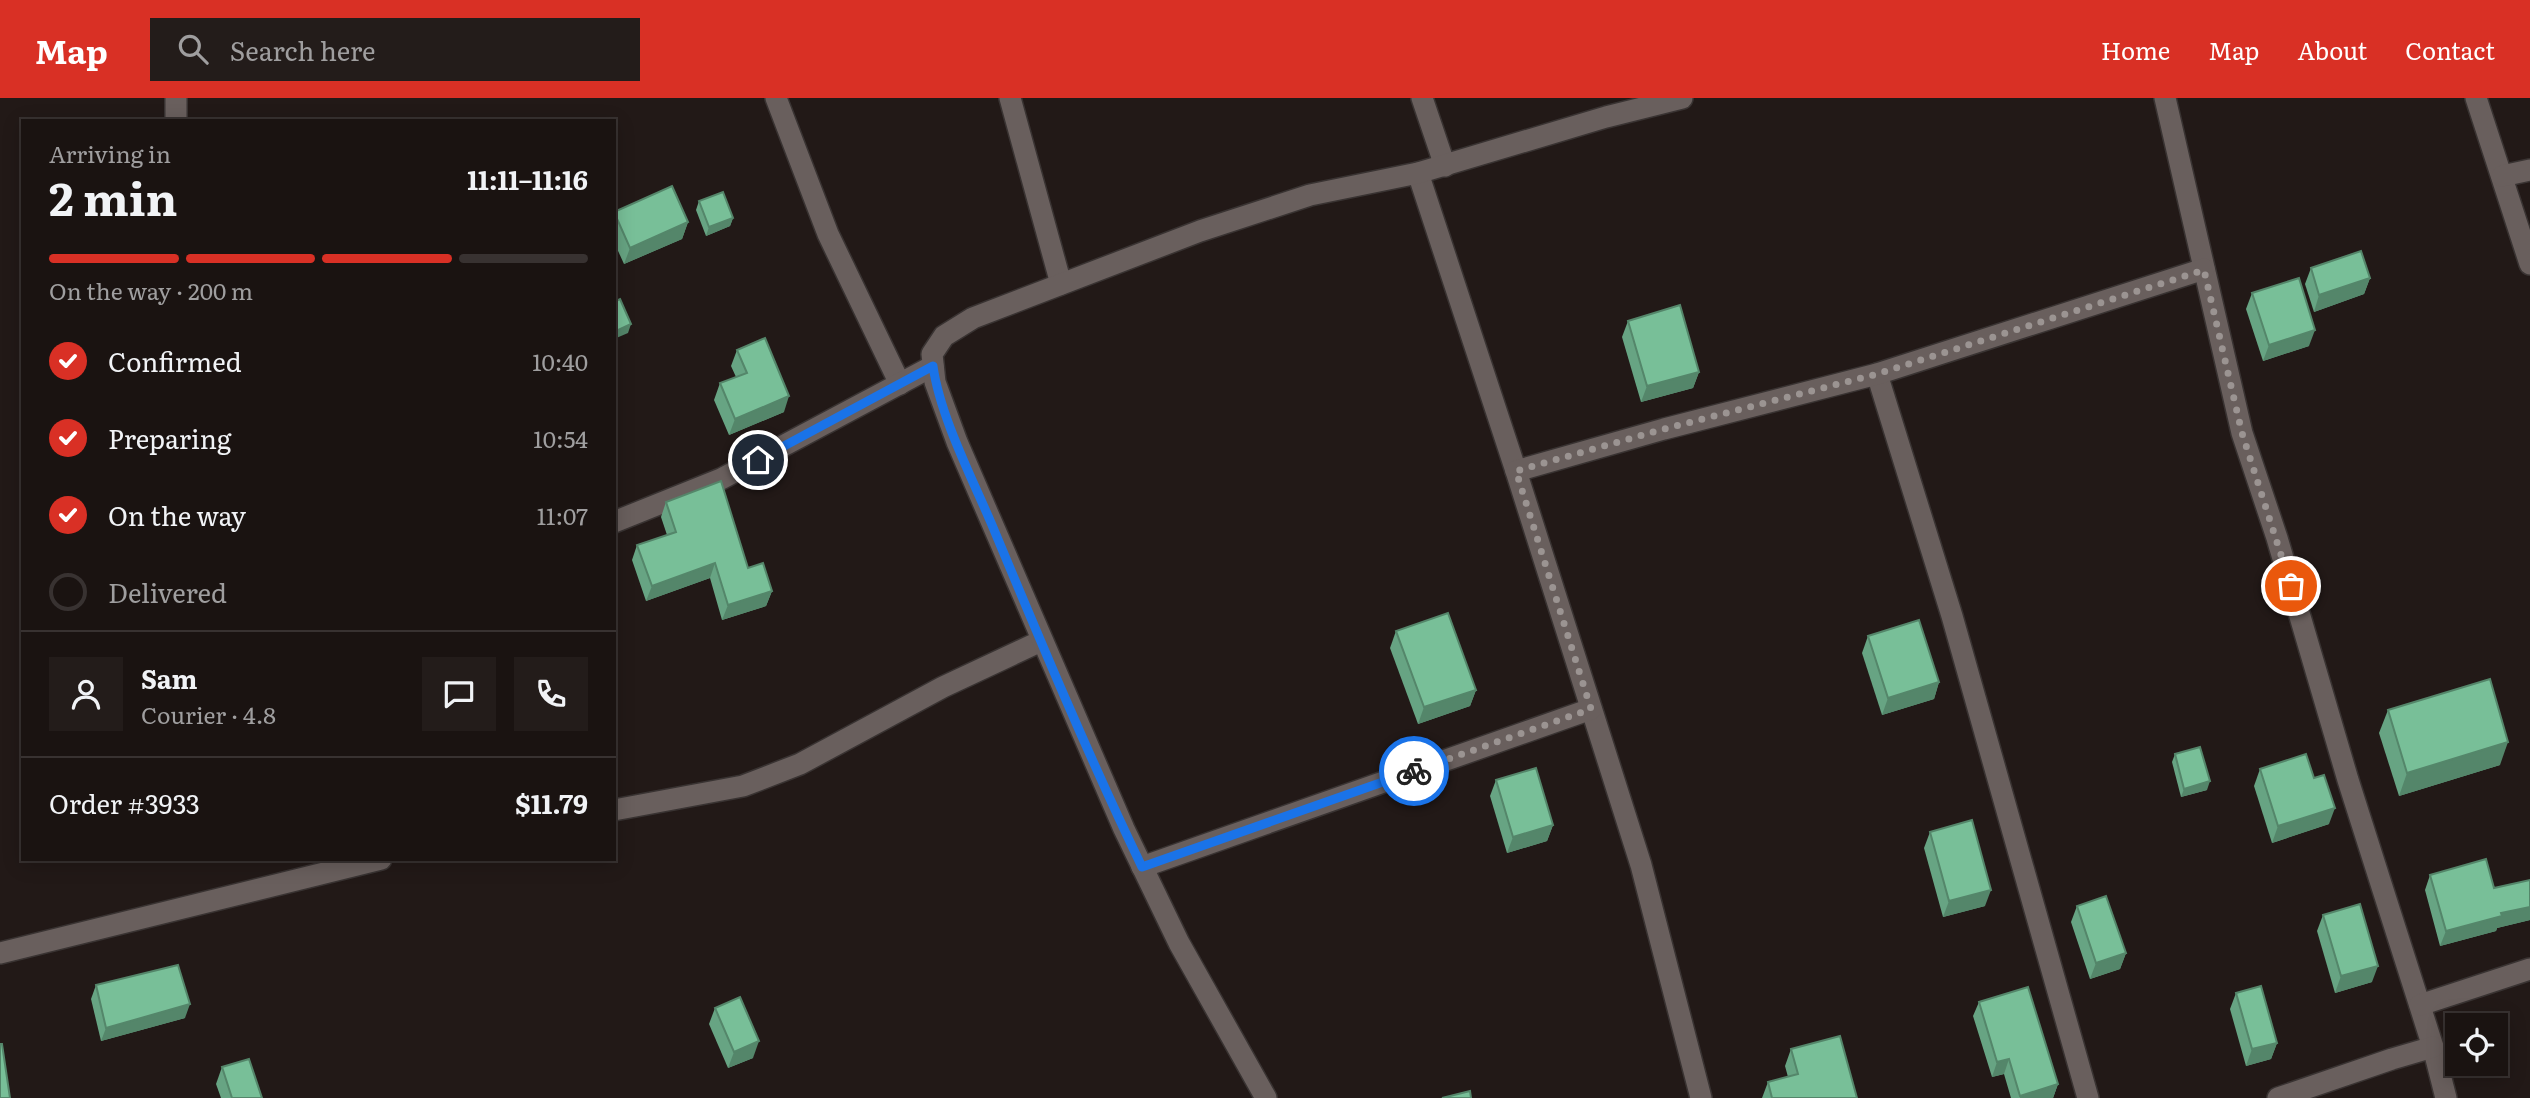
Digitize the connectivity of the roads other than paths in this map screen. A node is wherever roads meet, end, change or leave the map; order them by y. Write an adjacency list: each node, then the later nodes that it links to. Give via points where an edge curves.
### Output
1 (176, 98): 9 (street)
2 (776, 98): 19 (street, via 828,234)
3 (1010, 98): 16 (street)
4 (1422, 98): 10 (street)
5 (1682, 98): 8 (street)
6 (2165, 98): 15 (street)
7 (2476, 98): 13 (street)
8 (1604, 107): 10 (street)
9 (176, 119)
10 (1445, 166): 12 (street)
11 (2530, 170): 13 (street)
12 (1418, 173): 16 (street, via 1310,195); 20 (street)
13 (2502, 176): 14 (street)
14 (2530, 264)
15 (2204, 270): 18 (street); 29 (street, via 2242,433)
16 (1060, 284): 17 (street, via 973,318 944,336 932,354)
17 (933, 366): 19 (street); 22 (street, via 957,442)
18 (1877, 374): 20 (street); 33 (street, via 1952,616)
19 (900, 384): 21 (street, via 722,479)
20 (1516, 471): 23 (street)
21 (616, 521)
22 (1041, 641): 24 (street, via 943,687 800,764 743,786); 26 (street)
23 (1591, 709): 26 (street); 32 (street, via 1641,865)
24 (616, 810)
25 (373, 861): 27 (street)
26 (1142, 867): 31 (street)
27 (0, 953)
28 (2530, 969): 29 (street)
29 (2420, 1005): 30 (street)
30 (2433, 1047): 34 (street); 35 (street)
31 (1262, 1096)
32 (1701, 1098)
33 (2088, 1098)
34 (2278, 1098)
35 (2446, 1098)

